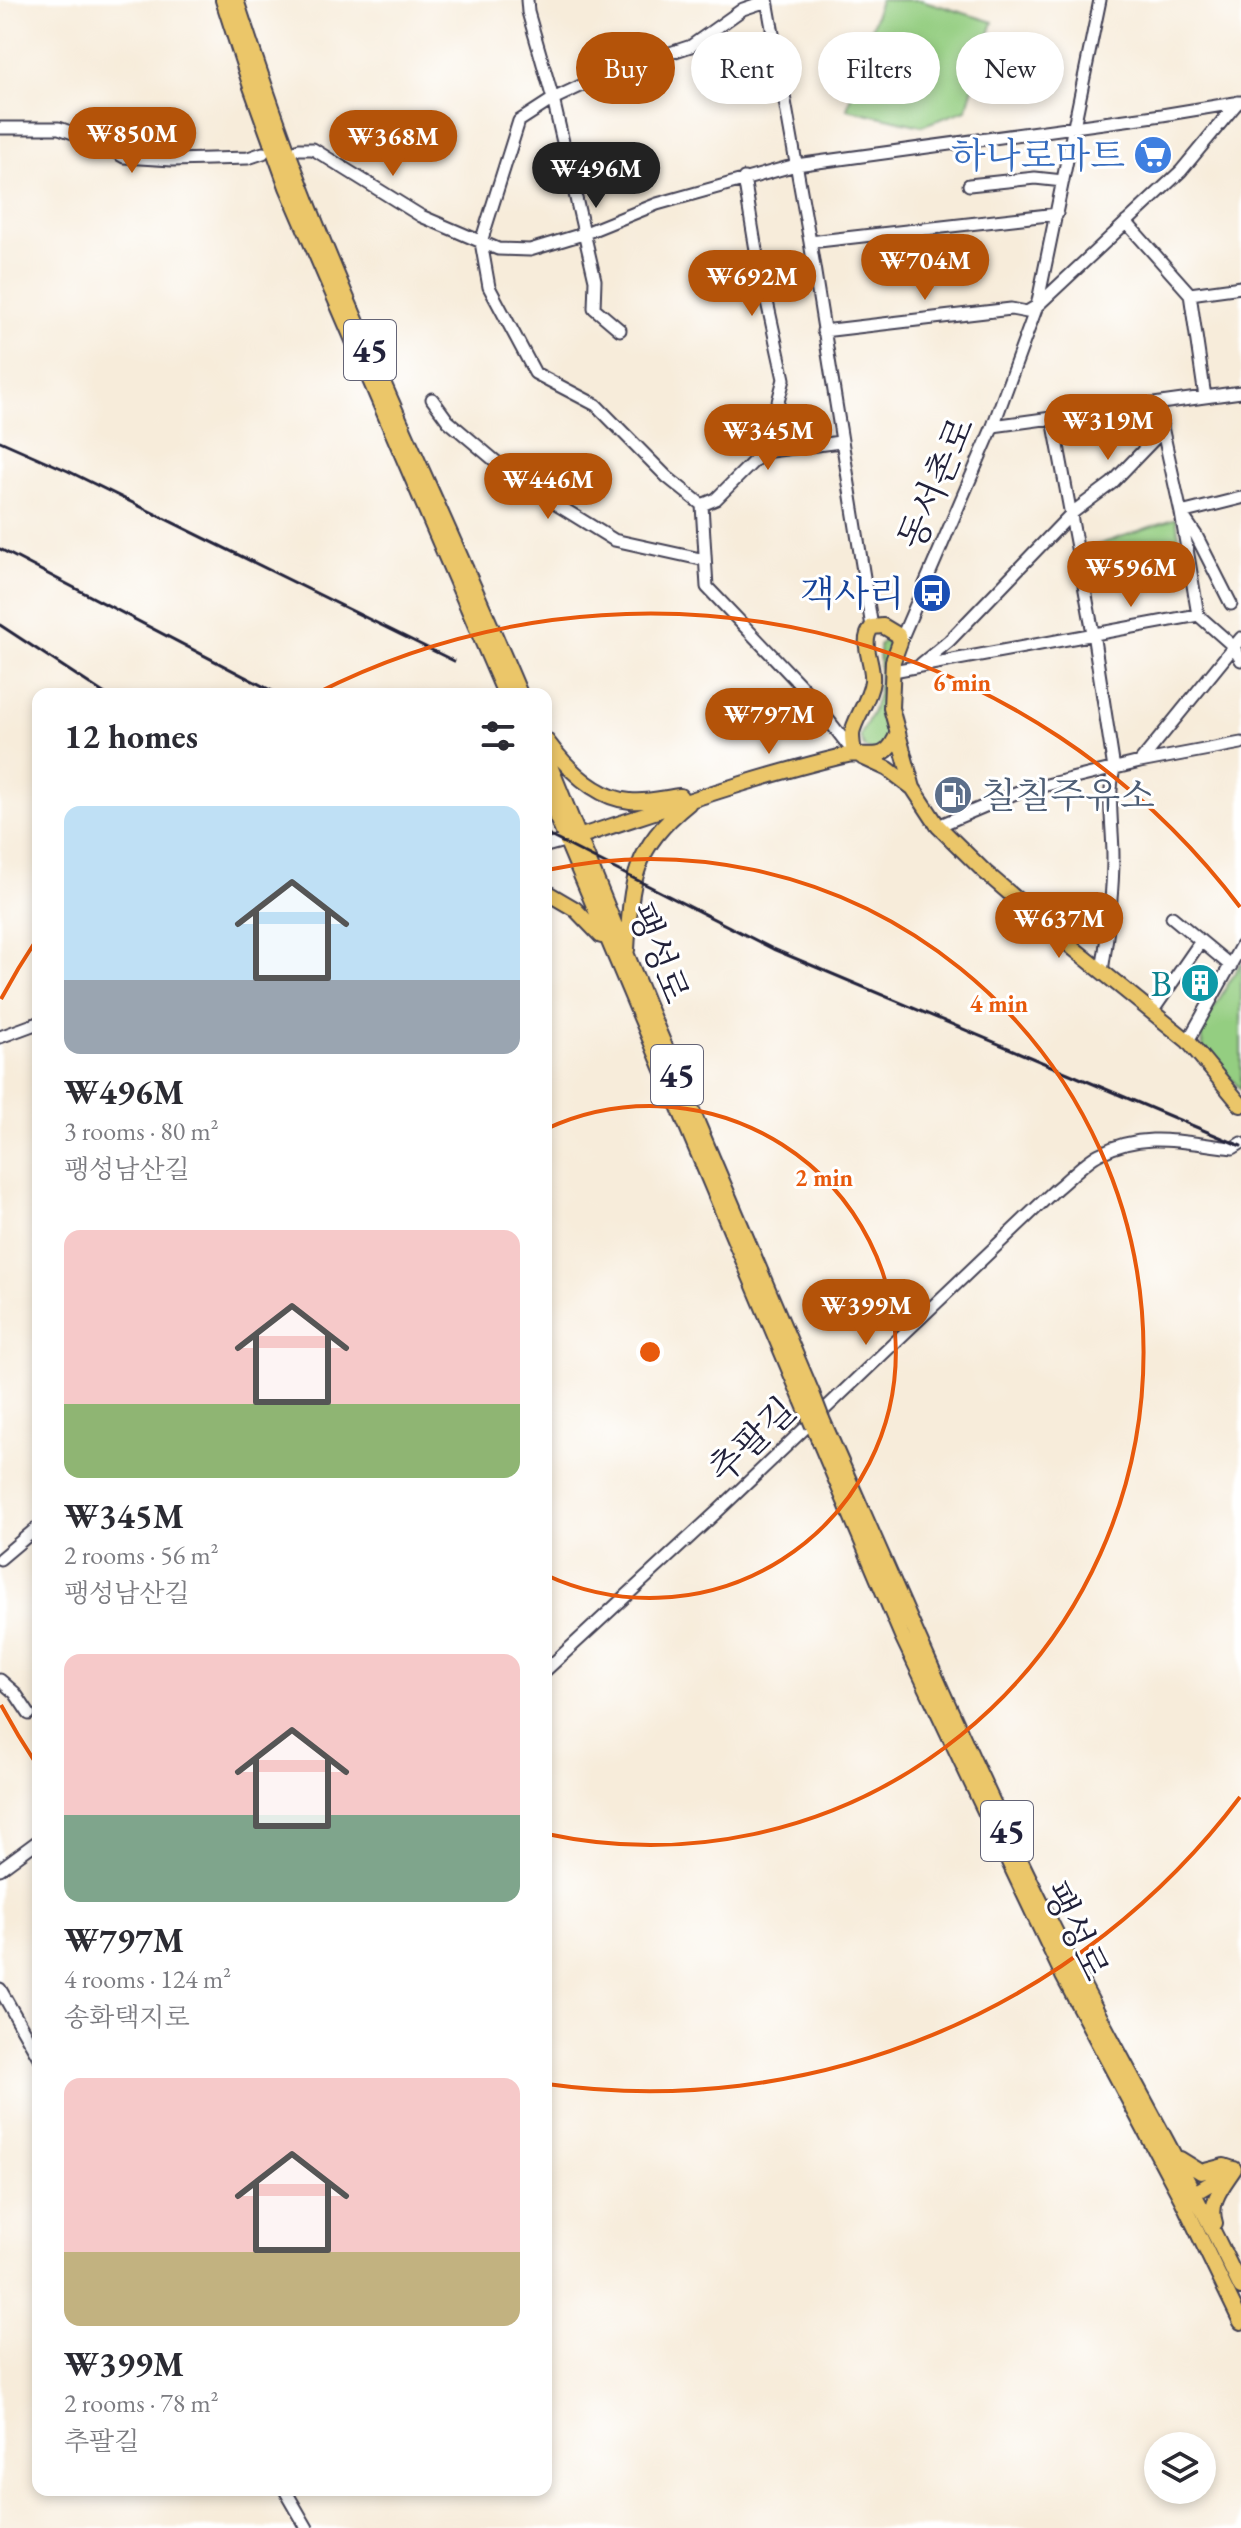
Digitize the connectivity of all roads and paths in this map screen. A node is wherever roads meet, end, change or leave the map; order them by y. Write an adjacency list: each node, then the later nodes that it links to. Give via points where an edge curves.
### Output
1 (223, 0): 50 (main road, 45, via 287,187)
2 (236, 0): 51 (main road, 45, via 300,183)
3 (527, 0): 7 (street)
4 (767, 0): 6 (street); 13 (street)
5 (1100, 0): 9 (street)
6 (740, 5): 7 (street, via 691,46 606,74)
7 (553, 99): 19 (street); 20 (street, via 519,121)
8 (1240, 101): 9 (street); 18 (street, 동서촌로, via 1181,171)
9 (1075, 126): 13 (street); 15 (street)
10 (0, 128): 12 (street, via 59,128 124,157 248,158)
11 (299, 149): 20 (street, via 313,149 421,216)
12 (263, 153)
13 (796, 165): 14 (street); 21 (street)
14 (744, 178): 19 (street, via 657,204); 35 (street, via 784,379)
15 (1063, 181): 16 (street, via 1035,178); 17 (street)
16 (969, 185)
17 (1057, 214): 21 (street); 24 (street)
18 (1126, 222): 23 (street); 24 (street, 동서촌로)
19 (583, 234): 20 (street, via 530,250 498,249); 25 (street, via 595,280 594,308)
20 (481, 242): 37 (street, via 489,287 535,373 596,405)
21 (810, 242): 26 (street)
22 (1241, 287): 23 (street)
23 (1190, 294): 28 (street)
24 (1037, 306): 26 (street, via 1027,312 1011,309); 32 (street, 동서촌로)
25 (620, 330)
26 (823, 331): 34 (street)
27 (1241, 392): 28 (street)
28 (1205, 397): 30 (street)
29 (432, 399): 40 (street, via 448,421 498,463 614,540)
30 (1157, 404): 31 (street); 33 (street)
31 (1053, 419): 32 (street); 38 (street)
32 (993, 426): 45 (street, 동서촌로)
33 (1162, 431): 38 (street, via 1112,483); 39 (street)
34 (840, 442): 35 (street); 43 (street)
35 (770, 451): 37 (street, via 716,499)
36 (1241, 498): 39 (street)
37 (702, 505): 40 (street)
38 (1072, 513): 44 (street); 48 (street)
39 (1181, 513): 41 (street); 42 (street)
40 (705, 560): 55 (street, via 707,587 806,691)
41 (1231, 604)
42 (1198, 615): 44 (street); 46 (street)
43 (872, 627): 45 (main road, via 883,626); 55 (main road, via 866,642 872,687 852,731)
44 (1093, 633): 48 (street); 57 (street)
45 (900, 642): 49 (main road, 동서촌로)
46 (1237, 642): 47 (street); 56 (street)
47 (1241, 660)
48 (919, 666): 49 (street)
49 (893, 671): 52 (main road, 동서촌로, via 891,708)
50 (502, 688)
51 (517, 688)
52 (898, 732): 55 (main road, via 878,755); 59 (main road, 동서촌로)
53 (1241, 743): 56 (street)
54 (552, 747): 60 (main road, via 573,771 609,796 634,802)
55 (854, 753): 59 (main road); 60 (main road)
56 (1140, 762): 57 (street)
57 (1114, 769): 62 (street, via 1018,792); 71 (street, via 1109,790 1109,934)
58 (552, 774): 63 (main road, 팽성로 / 45)
59 (913, 788): 62 (main road, 동서촌로)
60 (696, 798): 63 (main road); 69 (main road, via 662,829 640,862)
61 (552, 802): 63 (main road, 팽성로 / 45)
62 (938, 826): 71 (main road, 동서촌로)
63 (574, 838): 64 (street); 69 (main road, 팽성로 / 45)
64 (552, 844)
65 (552, 896): 69 (main road, via 575,909)
66 (1172, 917): 67 (street)
67 (1201, 941): 70 (street); 72 (street)
68 (1241, 946): 70 (street)
69 (620, 952): 78 (main road, 팽성로 / 45, bridge)
70 (1231, 966): 75 (street)
71 (1102, 971): 72 (main road, 동서촌로)
72 (1152, 1012): 75 (main road, 동서촌로)
73 (32, 1025): 74 (street)
74 (0, 1037)
75 (1188, 1041): 76 (main road, 동서촌로)
76 (1241, 1105)
77 (1241, 1143): 81 (street, 추팔길, via 1233,1148 1171,1139 1133,1141 1097,1155)
78 (817, 1423): 88 (main road, 팽성로 / 45, via 1047,1915); 90 (main road, 팽성로 / 45, via 902,1636 1056,1961)
79 (32, 1532): 80 (street)
80 (0, 1559)
81 (552, 1665)
82 (0, 1680): 83 (street)
83 (29, 1714)
84 (32, 1845): 85 (street)
85 (0, 1869)
86 (0, 1989): 87 (street)
87 (32, 2045)
88 (1176, 2155): 89 (main road, via 1201,2172); 90 (main road, 팽성로 / 45)
89 (1237, 2167): 90 (main road); 91 (main road, via 1213,2206)
90 (1188, 2197): 91 (main road, 팽성로 / 45); 93 (main road, 팽성로 / 45)
91 (1214, 2232): 92 (main road, 팽성로 / 45)
92 (1241, 2288)
93 (1241, 2322)
94 (288, 2496): 95 (street)
95 (307, 2528)

